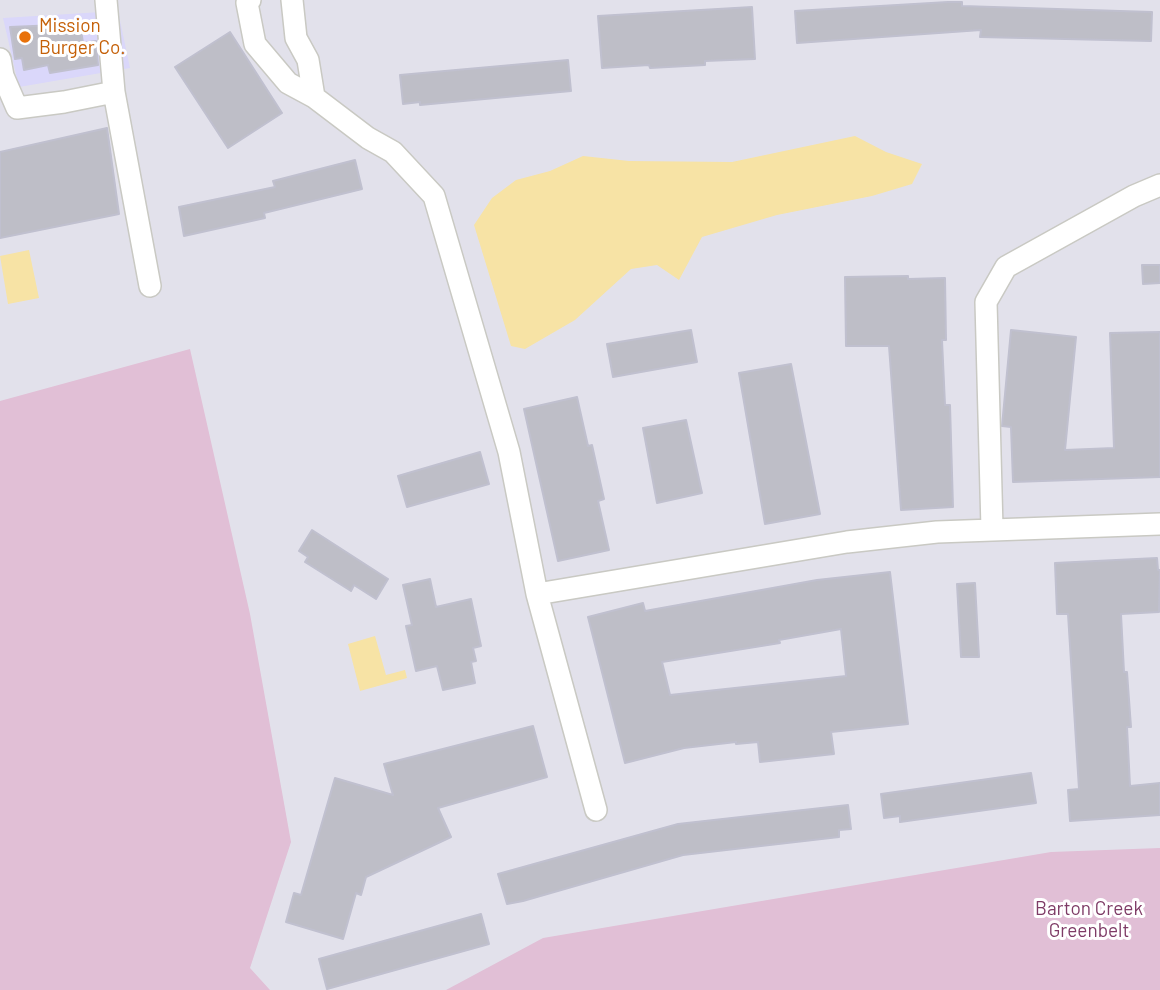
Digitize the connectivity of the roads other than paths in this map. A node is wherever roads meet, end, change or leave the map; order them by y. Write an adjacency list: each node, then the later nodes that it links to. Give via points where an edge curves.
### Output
1 (106, 0): 5 (lane)
2 (250, 0): 6 (lane, via 255,44 288,83)
3 (292, 0): 6 (lane, via 296,38 308,60)
4 (0, 60): 5 (lane, via 17,108)
5 (114, 92): 8 (lane)
6 (314, 97): 11 (lane, via 393,152 434,196 509,452)
7 (1160, 185): 10 (lane, via 1006,267 986,302)
8 (150, 286)
9 (1160, 524): 10 (lane)
10 (992, 529): 11 (lane, via 847,542)
11 (537, 594): 12 (lane)
12 (596, 810)

